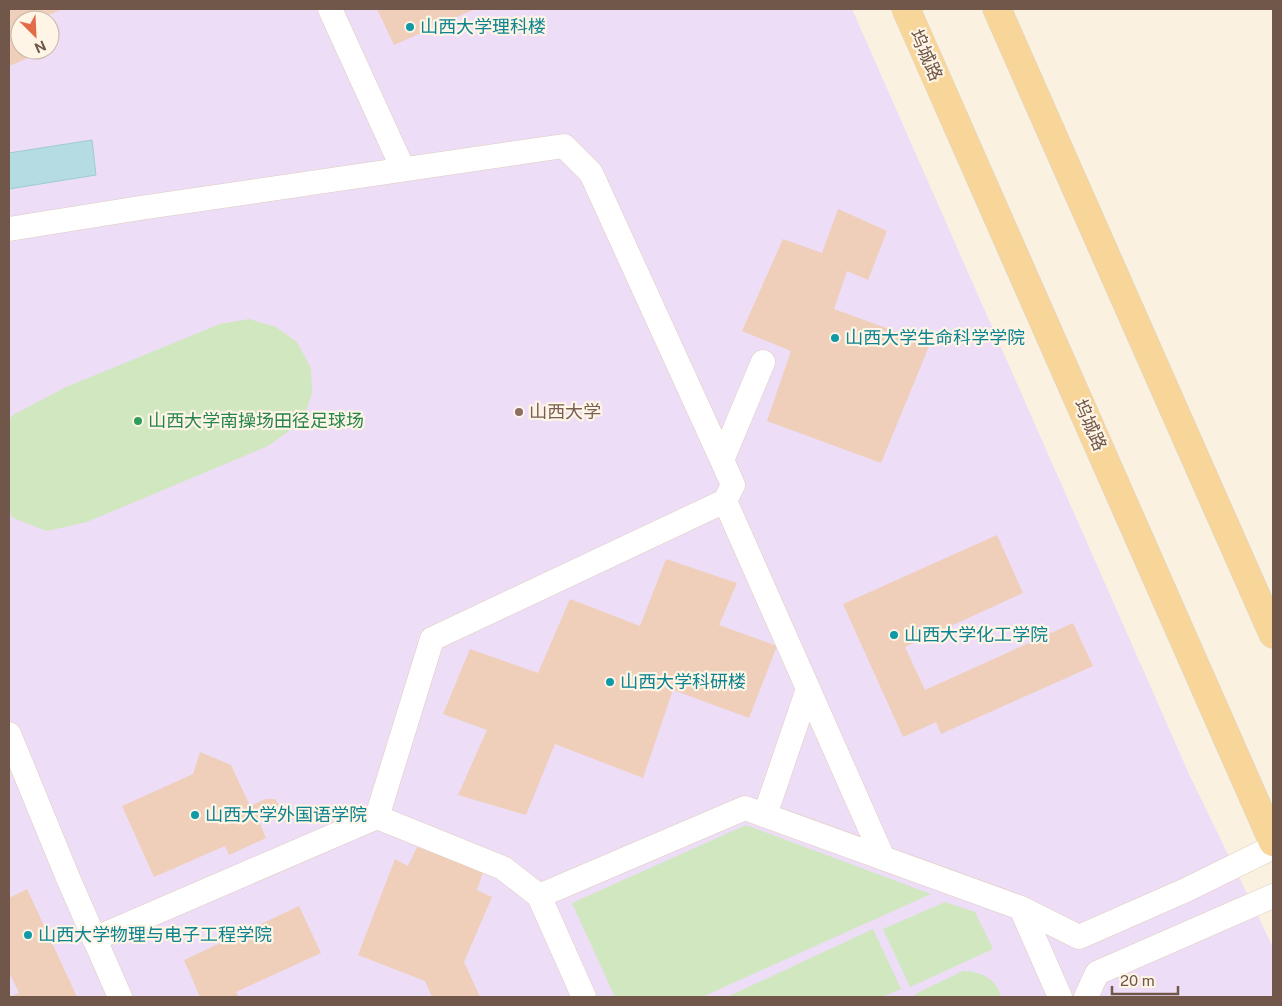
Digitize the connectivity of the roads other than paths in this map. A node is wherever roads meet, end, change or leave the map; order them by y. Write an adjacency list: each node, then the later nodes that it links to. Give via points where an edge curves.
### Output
1 (330, 9): 4 (lane)
2 (906, 9): 14 (main road, 坞城路)
3 (997, 9): 9 (main road)
4 (403, 169): 5 (lane); 7 (lane, via 564,146 591,173)
5 (9, 229)
6 (763, 362): 7 (lane)
7 (722, 460): 8 (lane, via 733,485)
8 (725, 501): 10 (lane); 13 (lane, via 432,640)
9 (1273, 634)
10 (808, 689): 12 (lane); 16 (lane)
11 (9, 734): 20 (lane)
12 (765, 815): 16 (lane); 17 (lane, via 745,808)
13 (377, 817): 17 (lane, via 503,868); 20 (lane)
14 (1273, 842)
15 (1273, 847): 19 (lane, via 1079,937)
16 (884, 858): 19 (lane)
17 (539, 896): 22 (lane)
18 (1273, 896): 24 (lane, via 1096,973)
19 (1021, 908): 23 (lane)
20 (94, 938): 21 (lane)
21 (120, 997)
22 (584, 997)
23 (1060, 997)
24 (1086, 997)

